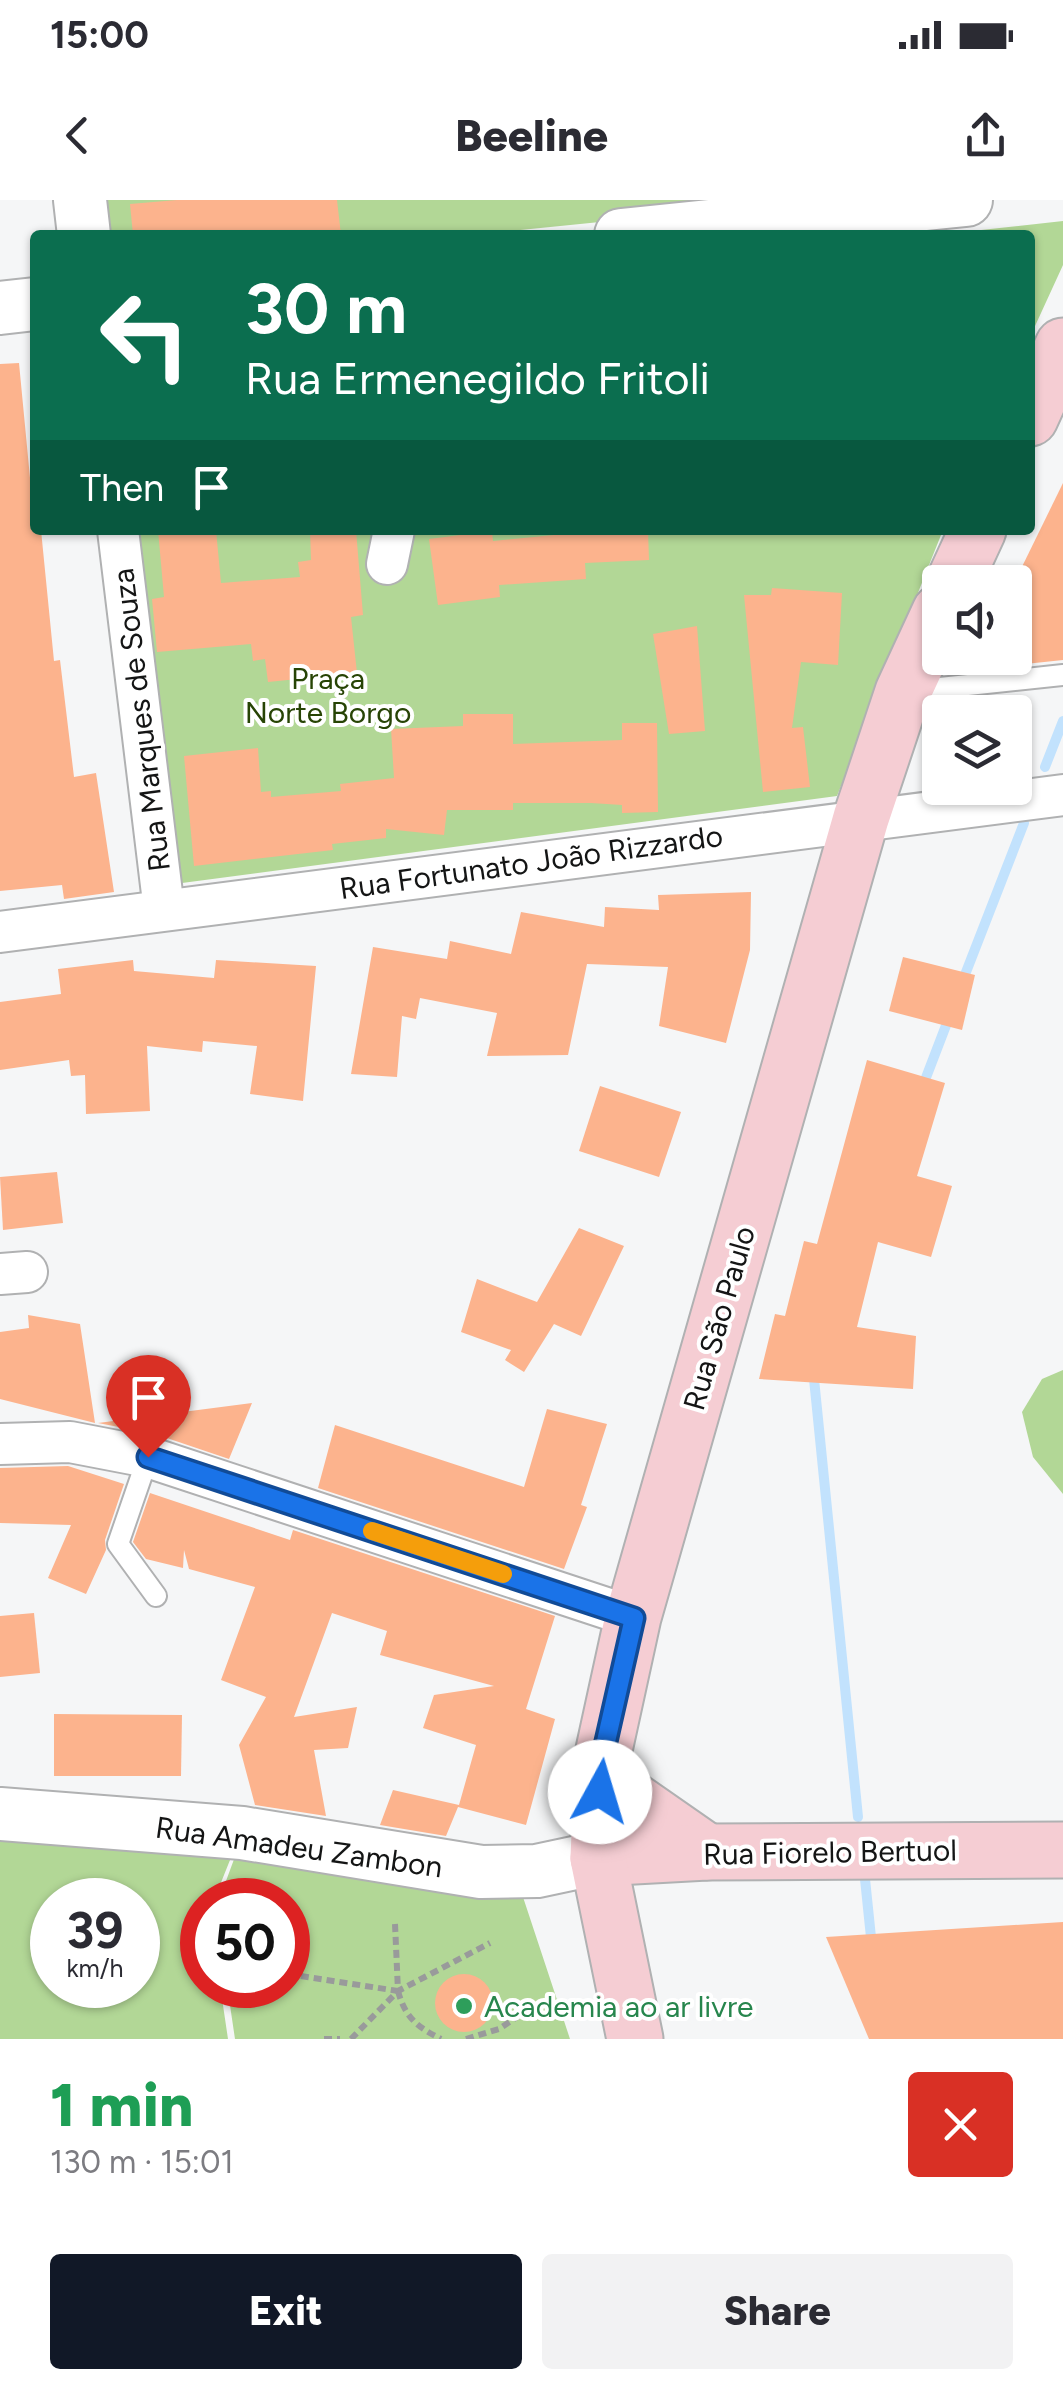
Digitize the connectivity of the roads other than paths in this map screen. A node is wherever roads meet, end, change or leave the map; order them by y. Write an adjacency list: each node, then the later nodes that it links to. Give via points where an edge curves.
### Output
1 (80, 200): 3 (street)
2 (966, 200): 4 (street)
3 (83, 230)
4 (670, 230)
5 (30, 305): 6 (street)
6 (0, 308)
7 (1063, 322): 8 (lane)
8 (1052, 342): 9 (main road)
9 (1035, 401)
10 (119, 535): 18 (street, Rua Marques de Souza)
11 (976, 535): 12 (main road)
12 (962, 565)
13 (922, 651): 15 (main road, Rua São Paulo)
14 (1063, 675): 15 (lane)
15 (903, 692): 17 (main road, Rua São Paulo)
16 (1063, 795): 17 (street, Rua Fortunato João Rizzardo)
17 (861, 818): 18 (street, Rua Fortunato João Rizzardo); 23 (main road, Rua São Paulo)
18 (164, 910): 19 (street, Rua Fortunato João Rizzardo)
19 (0, 932)
20 (0, 1444): 21 (street, via 70,1442)
21 (148, 1457): 22 (lane, via 118,1544); 23 (street)
22 (156, 1596)
23 (634, 1618): 24 (main road, Rua São Paulo)
24 (602, 1759): 27 (main road, via 628,1797); 28 (main road, Rua São Paulo)
25 (0, 1814): 28 (street, Rua Amadeu Zambon, via 242,1833 482,1872 537,1871)
26 (1063, 1850): 27 (main road, Rua Fiorelo Bertuol)
27 (707, 1852): 28 (main road, Rua Fiorelo Bertuol)
28 (598, 1858): 29 (main road, Rua São Paulo)
29 (635, 2039)

